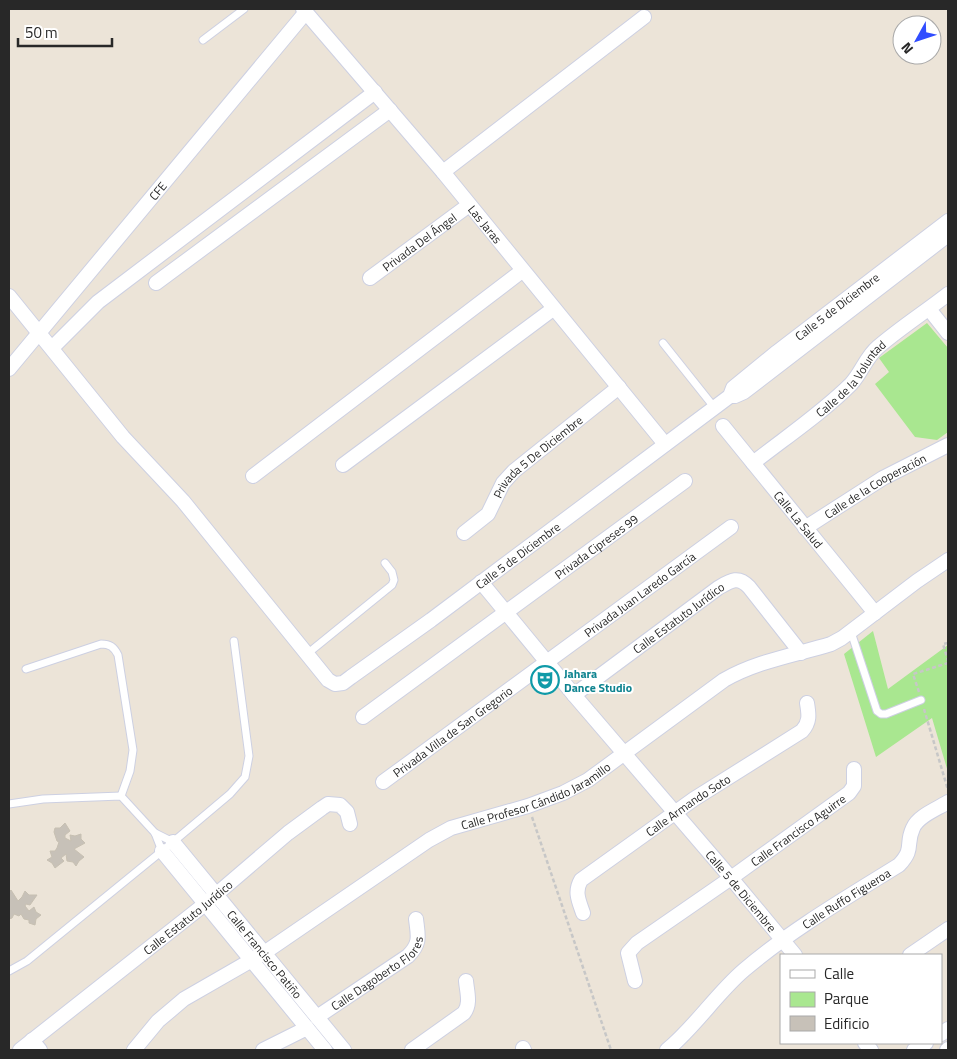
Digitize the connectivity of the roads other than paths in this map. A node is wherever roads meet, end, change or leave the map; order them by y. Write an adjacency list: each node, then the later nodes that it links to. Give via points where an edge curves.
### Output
1 (244, 9): 4 (lane)
2 (305, 10): 5 (street, Las Jaras); 18 (street, CFE)
3 (644, 17): 7 (street)
4 (203, 40)
5 (375, 92): 6 (street, Las Jaras); 21 (street, via 98,302)
6 (390, 110): 7 (street, Las Jaras); 13 (street)
7 (443, 172): 8 (street, Las Jaras)
8 (468, 205): 11 (street, Las Jaras); 12 (street, Privada Del Ángel)
9 (948, 221): 24 (street, Calle 5 de Diciembre, via 769,358 733,388)
10 (948, 235): 24 (street, Calle 5 de Diciembre, via 744,392)
11 (522, 271): 16 (street, Las Jaras); 31 (street)
12 (370, 278)
13 (156, 283)
14 (948, 294): 17 (street, Calle de la Voluntad)
15 (9, 296): 18 (street)
16 (553, 309): 23 (street, Las Jaras); 30 (street)
17 (929, 309): 19 (street); 29 (street, Calle de la Voluntad, via 872,353 844,390)
18 (39, 332): 21 (street); 22 (street, CFE)
19 (948, 333)
20 (663, 343): 25 (lane)
21 (52, 348): 44 (street, via 123,437 183,501)
22 (9, 369)
23 (619, 387): 27 (street, Las Jaras); 35 (street, Privada 5 De Diciembre, via 514,472 503,484 488,514)
24 (730, 396): 25 (street, Calle 5 de Diciembre)
25 (714, 408): 27 (street, Calle 5 de Diciembre)
26 (723, 426): 29 (street, Calle La Salud)
27 (665, 444): 38 (street, Calle 5 de Diciembre)
28 (948, 445): 34 (street, Calle de la Cooperación, via 883,478)
29 (753, 463): 34 (street, Calle La Salud)
30 (343, 465)
31 (253, 476)
32 (685, 481): 39 (street, Privada Cipreses 99)
33 (731, 527): 45 (street, Privada Juan Laredo García)
34 (805, 528): 40 (street, Calle La Salud)
35 (464, 533)
36 (948, 560): 40 (street, Calle Profesor Cándido Jaramillo)
37 (385, 563): 44 (lane, via 393,576 392,585)
38 (481, 582): 39 (street, Calle 5 de Diciembre); 44 (street, via 343,682 332,683)
39 (506, 612): 45 (street, Calle 5 de Diciembre); 50 (street)
40 (875, 613): 41 (street, Calle Profesor Cándido Jaramillo)
41 (851, 632): 43 (street, Calle Profesor Cándido Jaramillo, via 831,644); 48 (lane, via 881,714)
42 (234, 641): 60 (lane, via 249,756 247,770 230,794)
43 (801, 653): 47 (street, Calle Estatuto Jurídico, via 749,587 738,580 718,588); 51 (street, Calle Profesor Cándido Jaramillo, via 761,663 732,676)
44 (307, 654)
45 (547, 662): 47 (street, Calle 5 de Diciembre); 53 (street, Privada Villa de San Gregorio)
46 (26, 669): 54 (lane, via 101,644 114,648 118,655 132,750 130,771)
47 (574, 695): 51 (street, Calle 5 de Diciembre)
48 (921, 700)
49 (807, 703): 57 (street, Calle Armando Soto, via 809,718 802,731)
50 (363, 717)
51 (624, 753): 57 (street, Calle 5 de Diciembre); 69 (street, Calle Profesor Cándido Jaramillo, via 588,780 563,793 451,828 429,840)
52 (854, 769): 62 (street, Calle Francisco Aguirre, via 854,786 849,793)
53 (383, 782)
54 (121, 796): 56 (lane, via 43,799); 59 (lane)
55 (948, 802): 68 (street, Calle Ruffo Figueroa, via 918,821 913,828 909,852 899,865)
56 (9, 804)
57 (675, 813): 62 (street, Calle 5 de Diciembre); 65 (street, Calle Armando Soto, via 581,880 576,892)
58 (350, 824): 63 (street, Calle Estatuto Jurídico, via 344,808 328,804)
59 (155, 833): 60 (lane); 61 (lane)
60 (173, 842): 61 (lane); 63 (street, Calle Francisco Patiño)
61 (162, 851): 64 (street, Calle Francisco Patiño); 73 (lane, via 27,961)
62 (731, 878): 68 (street, Calle 5 de Diciembre); 75 (street, Calle Francisco Aguirre, via 631,948 628,953)
63 (216, 894): 64 (street, Calle Estatuto Jurídico); 69 (street, Calle Francisco Patiño)
64 (205, 904): 72 (street, Calle Francisco Patiño); 78 (street, Calle Estatuto Jurídico)
65 (583, 914)
66 (416, 919): 76 (street, Calle Dagoberto Flores, via 419,937 415,949)
67 (948, 929): 71 (street)
68 (782, 939): 70 (street, Calle 5 de Diciembre); 85 (street, Calle Ruffo Figueroa, via 743,971 692,1028)
69 (264, 953): 72 (street, Calle Profesor Cándido Jaramillo); 76 (street, Calle Francisco Patiño)
70 (795, 954)
71 (911, 954)
72 (251, 960): 77 (street, Calle Francisco Patiño); 80 (street, Calle Profesor Cándido Jaramillo, via 184,1000 158,1021)
73 (9, 971)
74 (466, 981): 84 (street, via 468,1008)
75 (635, 981)
76 (317, 1017): 83 (street, Calle Francisco Patiño)
77 (307, 1028): 81 (street); 82 (street, Calle Francisco Patiño)
78 (36, 1045): 79 (street, Calle Estatuto Jurídico)
79 (20, 1050)
80 (134, 1050)
81 (263, 1050)
82 (325, 1050)
83 (344, 1050)
84 (412, 1050)
85 (667, 1050)

